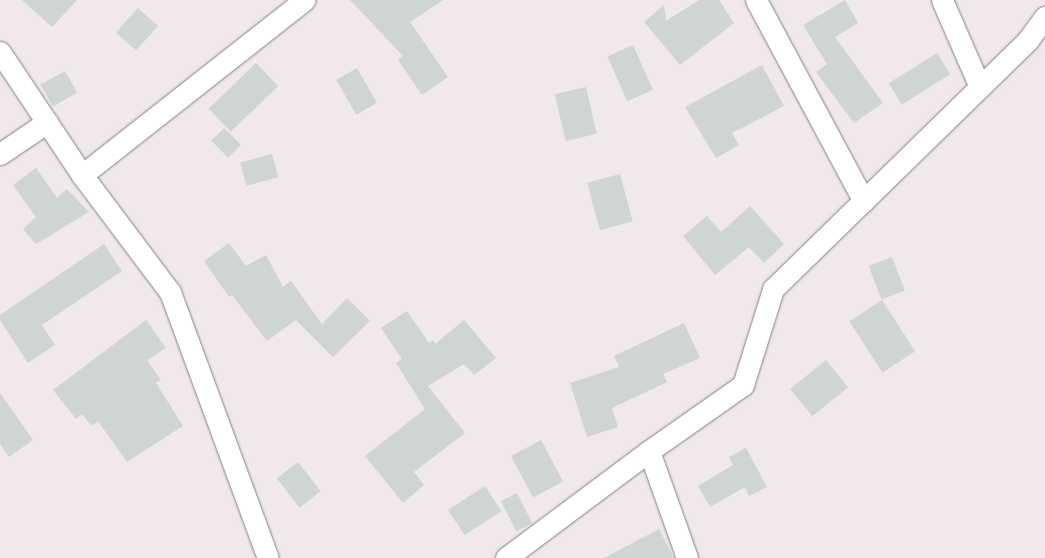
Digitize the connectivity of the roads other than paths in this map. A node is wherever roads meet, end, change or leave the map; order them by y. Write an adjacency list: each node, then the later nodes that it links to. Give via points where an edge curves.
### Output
1 (304, 0): 9 (street)
2 (756, 0): 10 (street)
3 (942, 0): 6 (street)
4 (1045, 17): 6 (street, via 1028,40)
5 (0, 52): 7 (street)
6 (980, 87): 10 (street)
7 (47, 122): 8 (street); 9 (street)
8 (0, 154)
9 (82, 175): 12 (street, via 170,292)
10 (864, 201): 11 (street, via 773,289 743,385)
11 (648, 452): 13 (street); 14 (street)
12 (268, 558)
13 (506, 558)
14 (687, 558)

